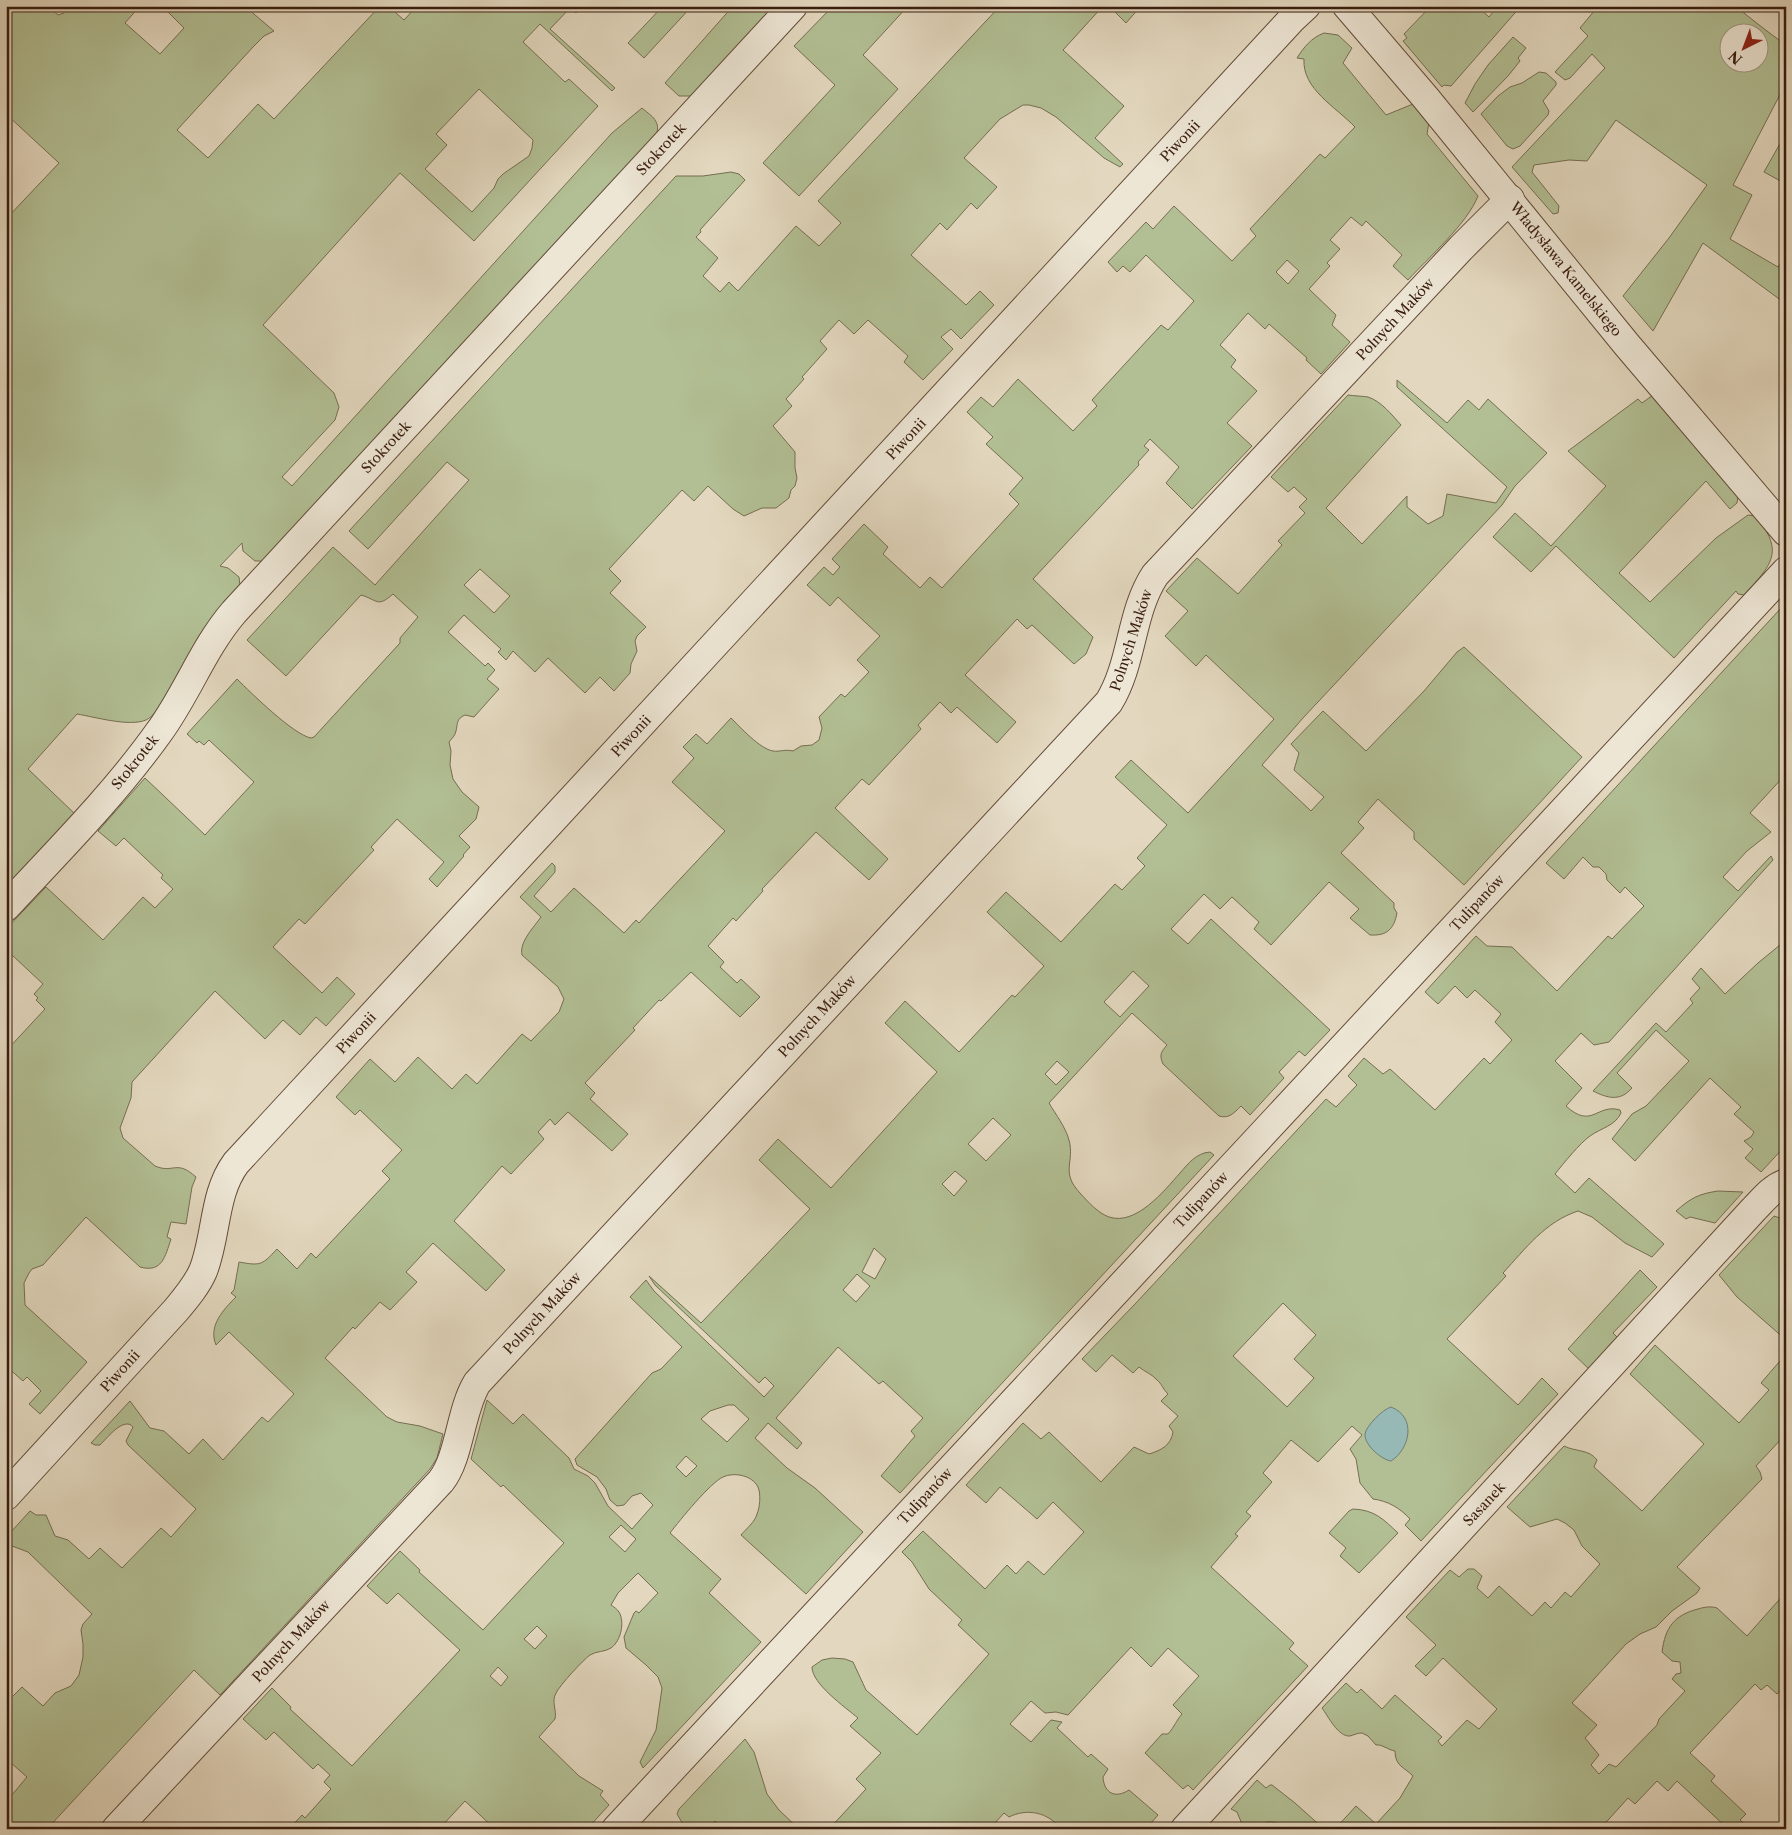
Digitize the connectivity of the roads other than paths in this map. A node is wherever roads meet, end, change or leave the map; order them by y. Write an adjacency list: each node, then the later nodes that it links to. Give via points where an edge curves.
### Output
1 (793, 6): 7 (street, Stokrotek, via 234,612 216,634 160,732 122,780)
2 (1306, 6): 9 (street, Piwonii, via 236,1163 225,1182 203,1271 192,1288 176,1310)
3 (1347, 6): 4 (street, Władysława Kamelskiego)
4 (1510, 199): 5 (street, Władysława Kamelskiego, via 1627,345); 10 (street, Polnych Maków, via 1155,575 1143,597 1120,678 1109,702 477,1383 441,1481)
5 (1786, 532)
6 (1786, 571): 11 (street, Tulipanów)
7 (6, 907)
8 (1786, 1183): 12 (street, Sasanek, via 1768,1194)
9 (6, 1496)
10 (116, 1829)
11 (616, 1829)
12 (1185, 1829)

